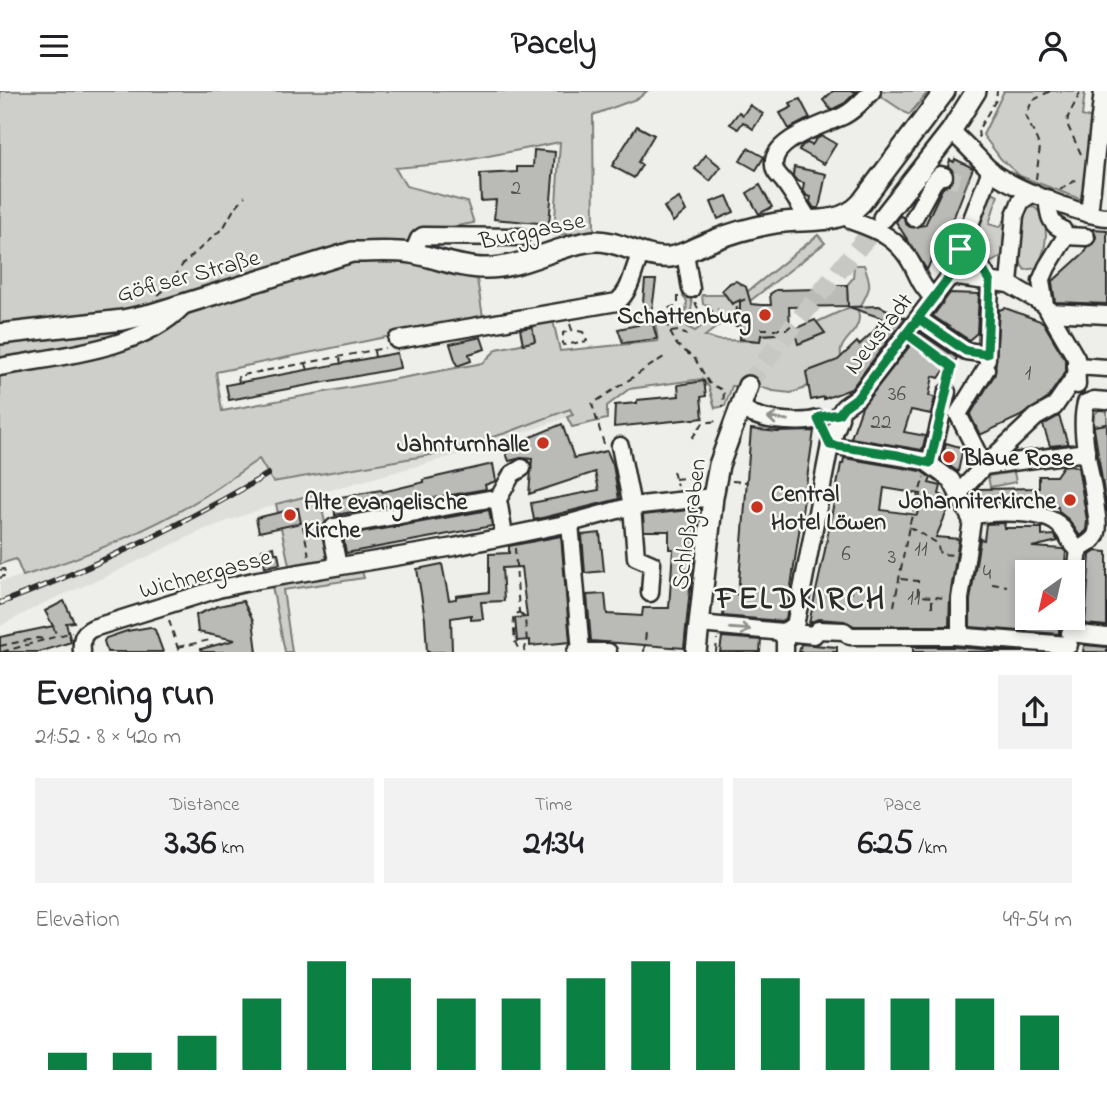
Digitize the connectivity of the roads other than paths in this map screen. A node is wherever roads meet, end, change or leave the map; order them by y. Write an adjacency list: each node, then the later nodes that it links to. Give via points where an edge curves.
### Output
1 (872, 91): 13 (street, via 842,117 785,143 774,158 778,175)
2 (945, 91): 13 (main road, Burggasse, via 856,208 847,215)
3 (976, 91): 5 (main road)
4 (1103, 91): 9 (street)
5 (951, 131): 6 (street); 11 (main road)
6 (987, 165): 8 (street, via 1010,183); 22 (street, Neustadt, via 975,187)
7 (944, 176): 12 (street, via 933,183)
8 (1040, 196): 9 (street); 15 (street, via 1051,221); 25 (street, via 1021,201 1015,215)
9 (1082, 212): 10 (street); 15 (street)
10 (1107, 217)
11 (883, 218)
12 (914, 218)
13 (808, 220): 20 (main road, Burggasse, via 741,229)
14 (852, 221): 27 (street, via 897,243)
15 (1064, 232): 17 (street); 29 (street, via 1041,282)
16 (521, 237): 21 (street, via 424,236)
17 (1086, 237)
18 (385, 251): 21 (main road, Burggasse); 28 (main road, Göfiser Straße, via 352,253)
19 (642, 252): 20 (main road, Burggasse, via 670,257); 21 (main road, Burggasse, via 608,241 589,241 485,268); 33 (street, via 629,289 617,302)
20 (685, 253): 26 (street)
21 (412, 254)
22 (958, 254): 23 (street, Neustadt); 24 (street, via 976,258)
23 (950, 276): 24 (street); 27 (street, Neustadt)
24 (990, 282): 25 (street); 34 (street)
25 (1009, 284): 29 (street)
26 (691, 289)
27 (934, 298): 31 (street, Neustadt)
28 (183, 306): 32 (main road, Göfiser Straße, via 122,320); 35 (street, via 141,334 108,346)
29 (1047, 309): 30 (street); 37 (street, via 1076,358)
30 (1107, 315)
31 (919, 319): 34 (street); 43 (street, Neustadt, via 858,397)
32 (0, 334)
33 (397, 340)
34 (987, 361): 39 (street)
35 (0, 367)
36 (1107, 368): 37 (street)
37 (1076, 371): 41 (street, via 1078,392); 49 (street, via 1054,407 1036,417)
38 (748, 386): 42 (main road, Schloßgraben)
39 (958, 394): 48 (street); 49 (street, via 958,414)
40 (1107, 401): 41 (street)
41 (1086, 403): 47 (street)
42 (740, 406): 44 (street, one-way to 42, via 768,418); 52 (main road, Schloßgraben)
43 (839, 414): 44 (street); 45 (street, Neustadt)
44 (818, 419): 45 (street)
45 (830, 444): 48 (street); 63 (street, Neustadt, via 795,626)
46 (612, 445): 54 (street)
47 (1087, 455): 49 (street); 58 (street, via 1098,529)
48 (930, 463): 51 (street)
49 (984, 466): 51 (street)
50 (522, 468): 53 (street, via 512,474)
51 (959, 493): 55 (street)
52 (705, 497): 54 (street, Wichnergasse); 62 (main road, Schloßgraben)
53 (497, 501): 57 (street); 60 (street, via 334,527 331,533)
54 (632, 506): 56 (street, Wichnergasse); 61 (street, via 636,557 652,564)
55 (971, 516): 58 (street, via 1044,516 1064,529 1070,543); 66 (street)
56 (570, 523): 57 (street, Wichnergasse); 69 (street)
57 (509, 535): 60 (street, Wichnergasse)
58 (1085, 546): 59 (street)
59 (1082, 560)
60 (338, 566): 67 (street, Wichnergasse, via 251,581 86,632)
61 (650, 593)
62 (699, 624): 63 (street, one-way to 63); 72 (main road, Schloßgraben)
63 (781, 633): 66 (street, via 844,631 850,636); 73 (street)
64 (1070, 637): 65 (street); 66 (street)
65 (1107, 637)
66 (956, 641)
67 (82, 652)
68 (576, 652): 69 (street)
69 (581, 652): 70 (street)
70 (600, 652): 71 (street)
71 (608, 652)
72 (696, 652)
73 (785, 652)

